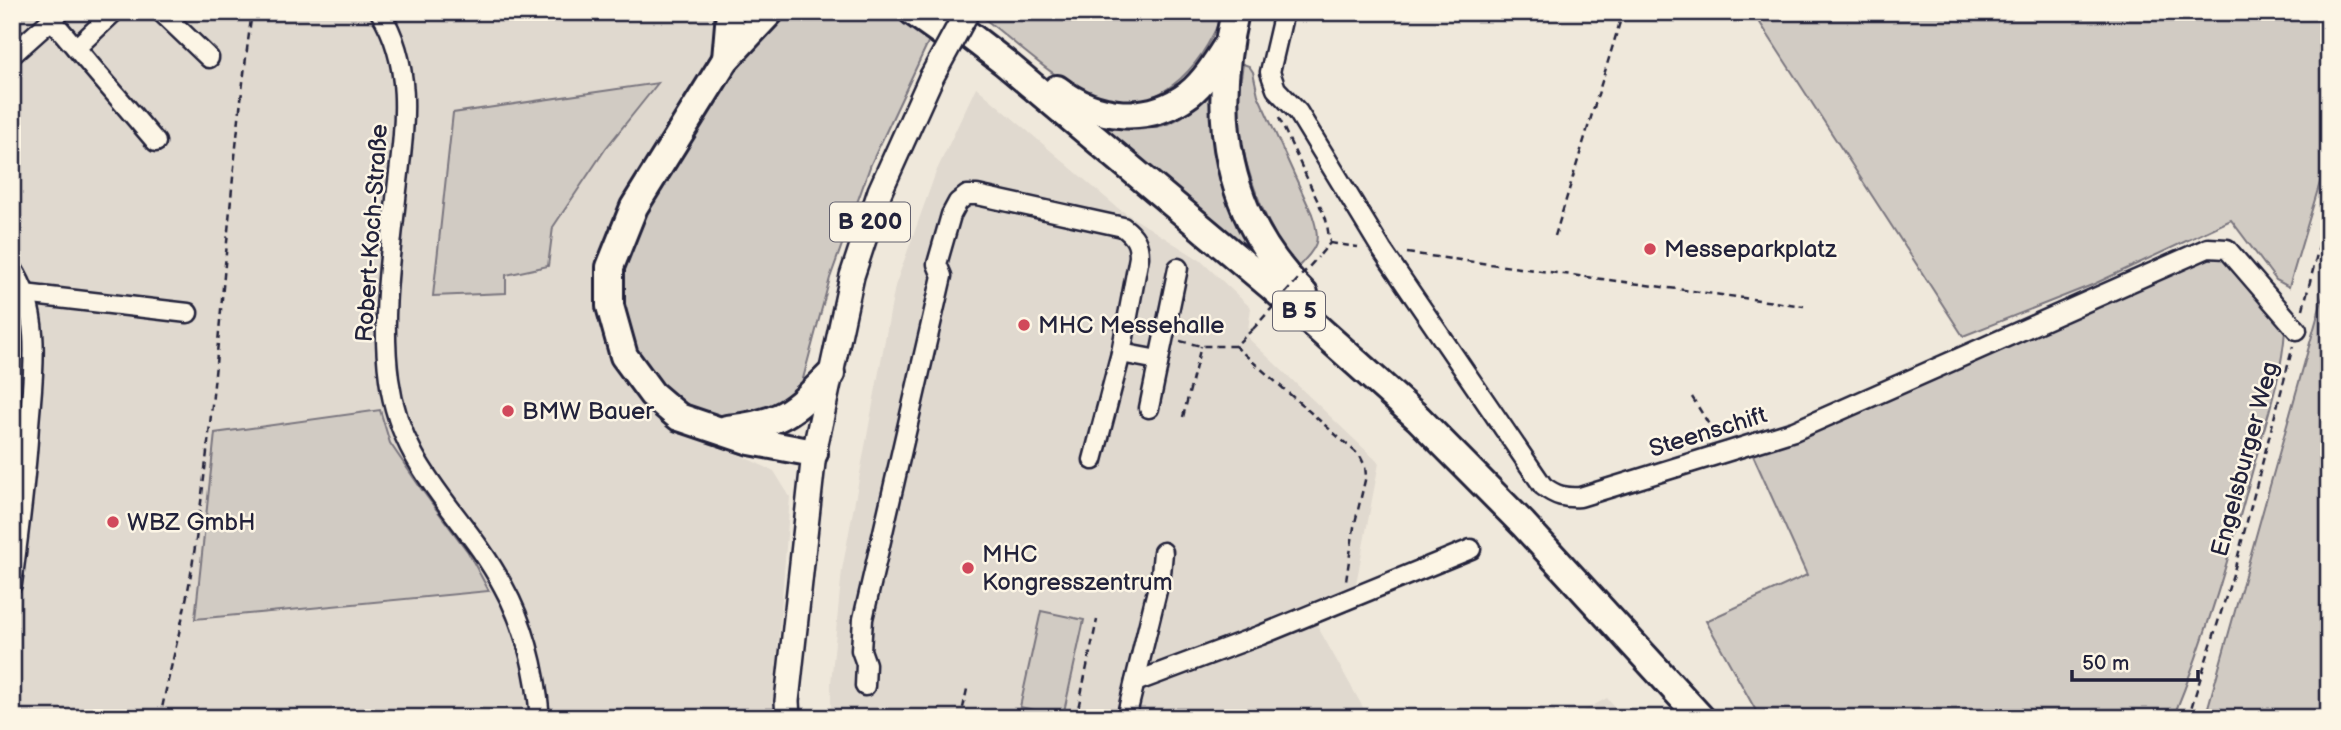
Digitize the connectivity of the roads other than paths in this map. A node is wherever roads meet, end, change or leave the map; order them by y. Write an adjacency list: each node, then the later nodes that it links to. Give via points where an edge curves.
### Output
1 (114, 12): 14 (street)
2 (161, 12): 16 (street)
3 (380, 12): 38 (street, Robert-Koch-Straße, via 396,45 406,97 385,319 392,401 419,466 503,584 534,666)
4 (730, 12): 17 (highway)
5 (770, 12): 17 (highway)
6 (913, 12): 18 (highway, via 977,57)
7 (939, 12): 12 (highway, B 5)
8 (967, 12): 27 (main road, B 200, bridge, via 931,78 876,203 852,276)
9 (1235, 12): 13 (highway)
10 (1284, 12): 24 (street, Steenschift, via 1270,72 1276,89 1298,112 1382,250 1543,486 1566,498 1794,431 2207,248 2227,249)
11 (56, 16): 14 (street); 15 (street)
12 (980, 42): 13 (highway, via 998,43 1070,99 1123,116 1149,113 1191,93); 18 (highway, B 5)
13 (1227, 46): 29 (highway, via 1224,131 1243,205 1258,236 1285,276 1404,393)
14 (76, 48): 19 (street)
15 (12, 55)
16 (209, 58)
17 (726, 59): 30 (highway, via 634,207 610,267 610,306 624,356 652,394 679,417)
18 (1004, 62): 29 (highway, B 5, via 1272,287)
19 (156, 142)
20 (12, 268): 22 (street)
21 (1178, 268): 26 (street)
22 (24, 294): 23 (street); 35 (street, via 35,354)
23 (188, 313)
24 (2297, 330)
25 (1121, 353): 26 (street); 32 (street); 37 (street, via 1139,257 1133,235 1123,227 977,195 958,202 937,264 942,276 863,619)
26 (1158, 360): 28 (street)
27 (831, 374): 30 (highway, via 781,418); 31 (main road, B 200)
28 (1149, 408)
29 (1418, 418): 41 (highway, B 5, via 1523,524)
30 (719, 430): 31 (highway)
31 (814, 453): 39 (main road)
32 (1093, 460)
33 (1471, 549): 36 (street)
34 (1163, 552): 36 (street)
35 (12, 584)
36 (1135, 682): 40 (street)
37 (865, 686)
38 (540, 718)
39 (788, 718)
40 (1126, 718)
41 (1701, 718)

